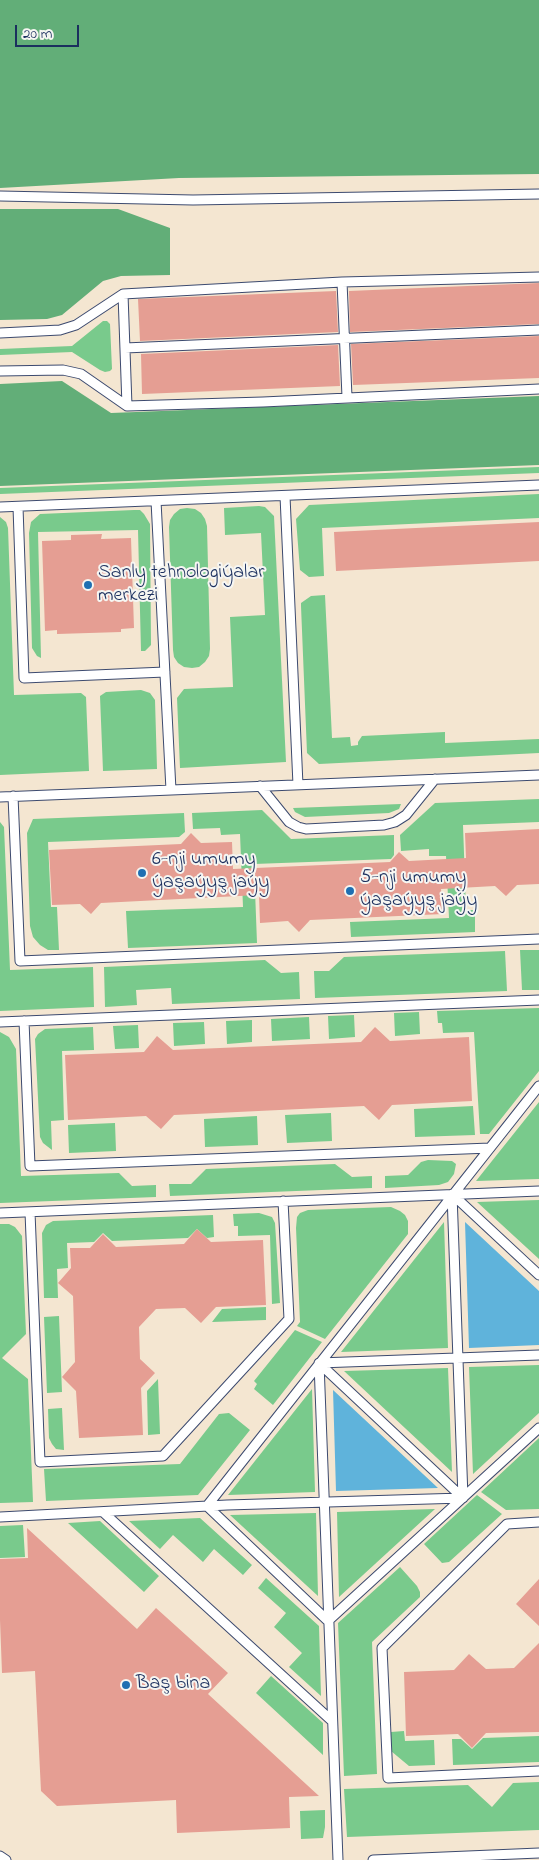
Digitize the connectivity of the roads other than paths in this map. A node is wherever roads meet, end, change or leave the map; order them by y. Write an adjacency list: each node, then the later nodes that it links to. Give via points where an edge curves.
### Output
1 (539, 194): 2 (lane, via 193,200)
2 (0, 196)
3 (539, 277): 4 (lane)
4 (342, 282): 5 (lane); 8 (lane)
5 (123, 294): 7 (lane, via 76,325 60,330); 9 (lane)
6 (539, 330): 8 (lane)
7 (0, 333)
8 (344, 340): 9 (lane); 12 (lane)
9 (126, 348): 13 (lane)
10 (0, 371): 13 (lane, via 63,370 81,374)
11 (539, 389): 12 (lane)
12 (347, 397): 13 (lane)
13 (127, 406)
14 (539, 486): 15 (lane)
15 (285, 496): 16 (lane); 22 (lane)
16 (156, 501): 17 (lane); 19 (lane)
17 (18, 507): 18 (lane); 19 (lane, via 24,678)
18 (0, 508)
19 (165, 672): 24 (lane)
20 (539, 775): 21 (lane)
21 (435, 779): 22 (lane); 23 (lane, via 406,814 395,822 316,828 298,827 289,822)
22 (298, 785): 23 (lane)
23 (260, 786): 24 (lane)
24 (171, 790): 25 (lane)
25 (13, 796): 26 (lane); 27 (lane, via 20,961)
26 (0, 797)
27 (539, 940)
28 (539, 1000): 30 (lane)
29 (0, 1022): 30 (lane)
30 (24, 1022): 32 (lane, via 30,1166)
31 (539, 1086): 32 (lane)
32 (490, 1148): 34 (lane)
33 (539, 1191): 34 (lane)
34 (452, 1194): 35 (lane); 38 (lane); 40 (lane); 41 (lane)
35 (284, 1201): 36 (lane); 36 (lane, via 289,1319 163,1456 40,1462)
36 (30, 1212): 37 (lane)
37 (0, 1213)
38 (539, 1275)
39 (539, 1355): 40 (lane)
40 (458, 1358): 41 (lane); 43 (lane)
41 (319, 1363): 43 (lane); 44 (lane); 45 (lane)
42 (539, 1428): 43 (lane)
43 (463, 1498): 44 (lane); 49 (lane)
44 (323, 1502): 45 (lane); 49 (lane)
45 (207, 1506): 46 (lane); 49 (lane)
46 (103, 1512): 47 (lane); 50 (lane)
47 (0, 1517)
48 (539, 1522): 51 (lane, via 507,1524 382,1648 388,1778)
49 (328, 1621): 50 (lane)
50 (332, 1720): 55 (lane)
51 (539, 1771)
52 (539, 1853): 56 (lane)
53 (0, 1856): 54 (lane)
54 (6, 1860)
55 (338, 1860)
56 (372, 1860)

